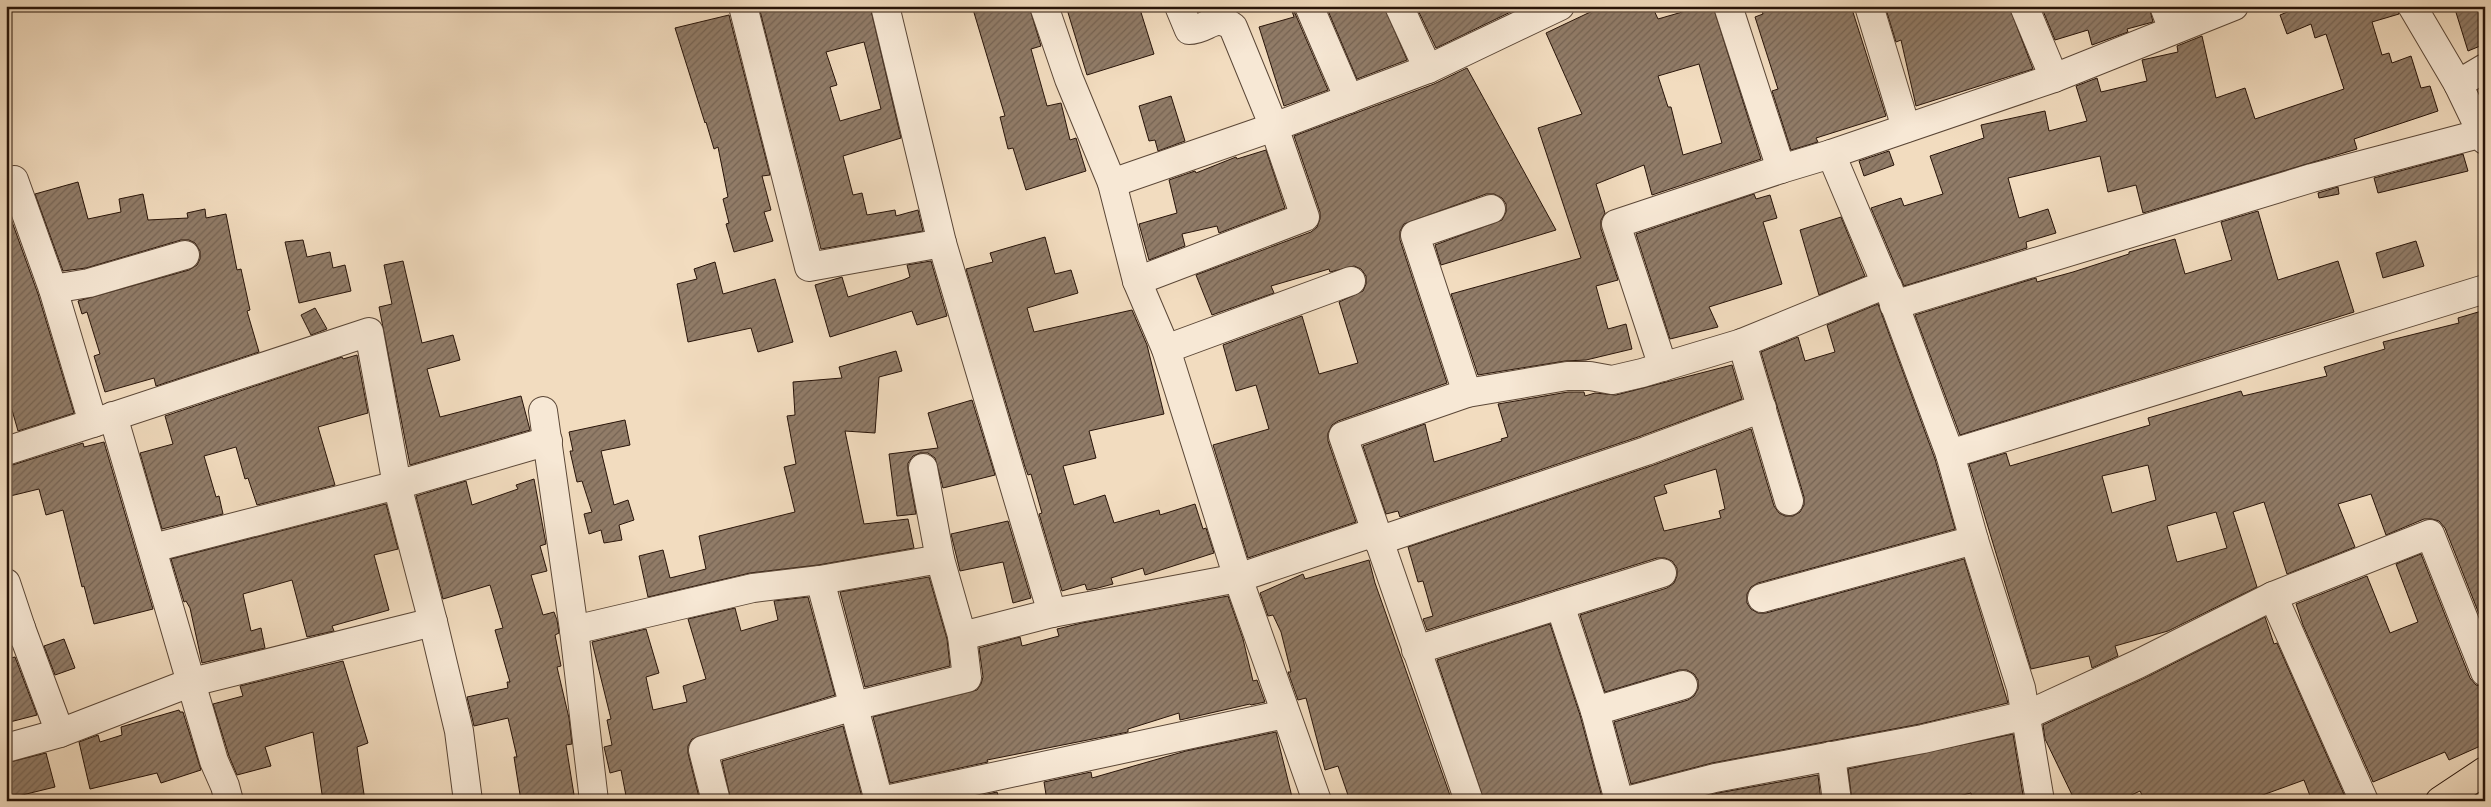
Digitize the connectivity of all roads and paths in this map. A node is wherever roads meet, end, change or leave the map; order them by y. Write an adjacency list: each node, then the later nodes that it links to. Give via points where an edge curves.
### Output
1 (743, 6): 27 (street, via 809,267)
2 (885, 6): 27 (street)
3 (1044, 6): 25 (street)
4 (1179, 6): 19 (street, via 1189,30 1218,20 1233,27)
5 (1309, 6): 18 (street)
6 (1399, 6): 15 (street)
7 (1558, 6): 15 (street)
8 (1728, 6): 23 (street)
9 (1869, 6): 20 (street)
10 (2024, 6): 16 (street)
11 (2234, 6): 13 (street)
12 (2412, 6): 17 (street)
13 (2168, 18): 16 (street)
14 (2485, 68): 17 (street)
15 (1428, 69): 18 (street)
16 (2054, 78): 20 (street)
17 (2458, 84): 21 (street)
18 (1349, 99): 19 (street)
19 (1274, 127): 25 (street); 29 (street, via 1305,217)
20 (1906, 128): 22 (street)
21 (2484, 137): 33 (street, via 2312,178)
22 (1832, 154): 23 (street); 33 (street)
23 (1781, 169): 36 (street, via 1616,224)
24 (14, 180): 31 (street)
25 (1112, 183): 29 (street)
26 (1491, 209): 37 (street, via 1415,235)
27 (942, 243): 58 (street)
28 (185, 255): 31 (street, via 89,283)
29 (1137, 281): 35 (street)
30 (1351, 281): 35 (street)
31 (53, 289): 40 (street)
32 (2485, 289): 43 (street)
33 (1890, 294): 34 (street); 43 (street)
34 (1742, 343): 36 (street); 38 (street)
35 (1166, 349): 52 (street)
36 (1663, 366): 37 (street, via 1612,380 1567,376)
37 (1468, 393): 47 (street, via 1343,436)
38 (1762, 408): 46 (street); 47 (street, via 1646,451)
39 (543, 411): 41 (street)
40 (103, 420): 42 (street); 45 (street, via 369,332); 49 (street)
41 (548, 441): 45 (street); 60 (street)
42 (6, 450)
43 (1950, 454): 48 (street)
44 (924, 468): 50 (street)
45 (398, 485): 49 (street); 59 (street)
46 (1789, 501)
47 (1376, 537): 52 (street); 63 (street)
48 (1974, 540): 56 (street); 70 (street)
49 (152, 548): 65 (street)
50 (940, 558): 53 (street); 62 (street)
51 (1662, 573): 57 (street)
52 (1238, 578): 58 (street); 69 (street)
53 (820, 580): 60 (street, via 753,588); 67 (street)
54 (6, 583): 61 (street)
55 (2273, 596): 64 (street, via 2430,534); 70 (street); 86 (street)
56 (1762, 598)
57 (1560, 605): 63 (street); 68 (street)
58 (1052, 612): 62 (street)
59 (433, 622): 65 (street); 76 (street, via 458,731)
60 (574, 630): 77 (street)
61 (14, 631): 71 (street)
62 (962, 636): 67 (street, via 967,678)
63 (1416, 650): 81 (street)
64 (2485, 672)
65 (192, 682): 71 (street); 75 (street)
66 (1683, 685): 68 (street)
67 (854, 706): 78 (street, via 703,750); 79 (street)
68 (1595, 711): 82 (street)
69 (1285, 714): 79 (street); 80 (street)
70 (2027, 715): 73 (street); 85 (street)
71 (60, 733): 72 (street)
72 (6, 748)
73 (1831, 756): 83 (street, via 1716,778); 84 (street)
74 (2485, 771): 87 (main road)
75 (229, 801)
76 (468, 801)
77 (594, 801)
78 (716, 801)
79 (880, 801)
80 (1317, 801)
81 (1468, 801)
82 (1619, 801)
83 (1626, 801)
84 (1837, 801)
85 (2040, 801)
86 (2364, 801)
87 (2440, 801)

